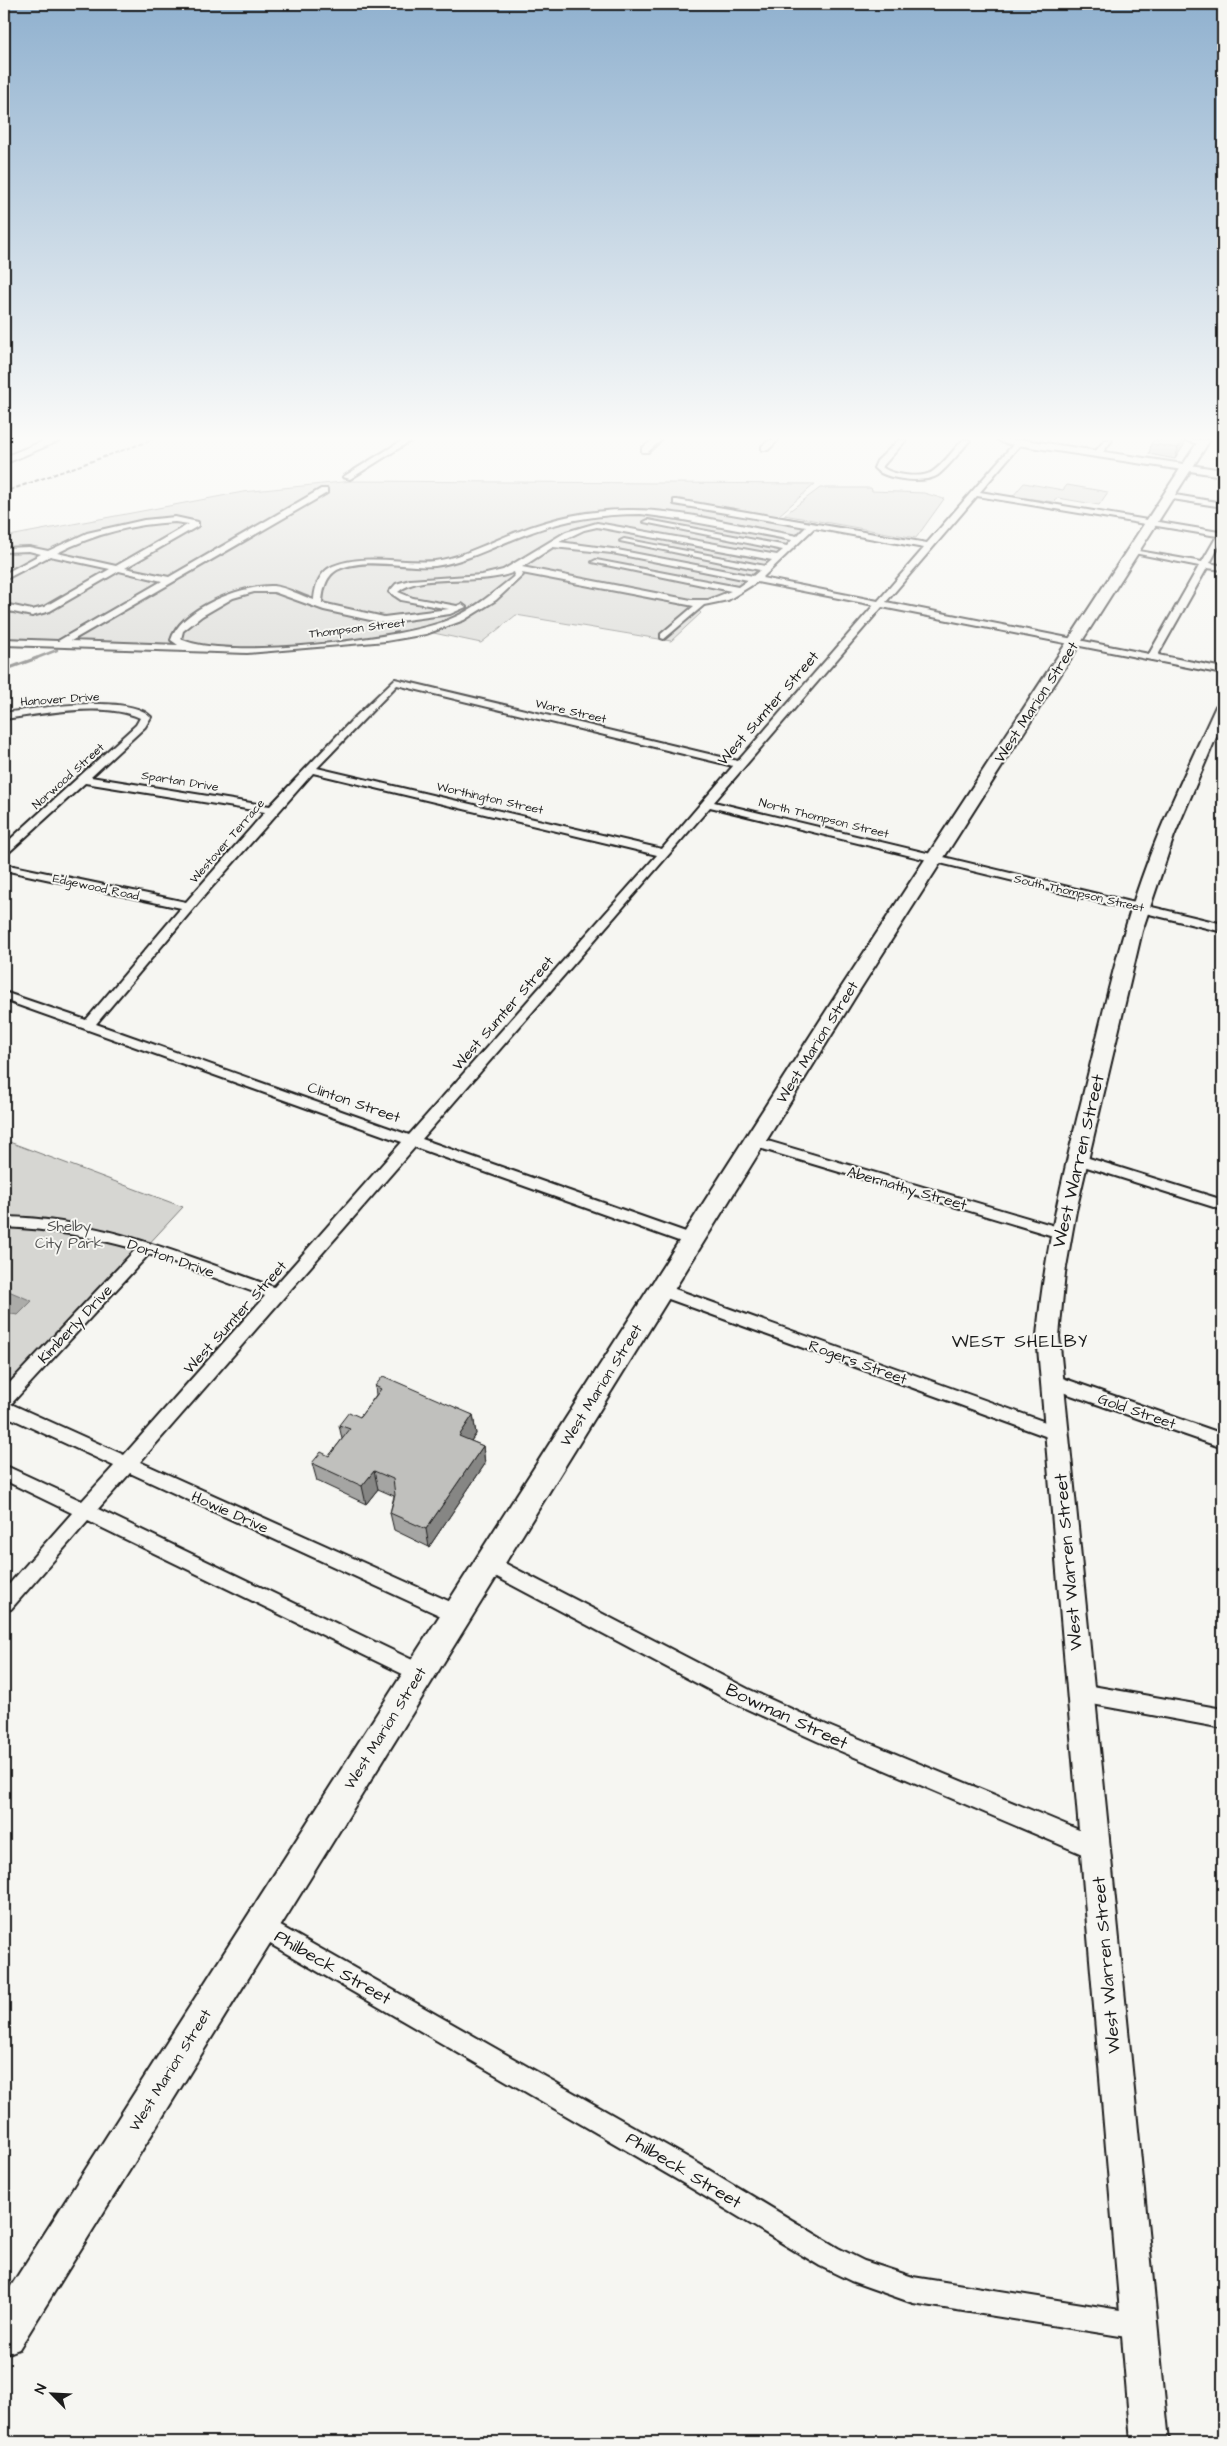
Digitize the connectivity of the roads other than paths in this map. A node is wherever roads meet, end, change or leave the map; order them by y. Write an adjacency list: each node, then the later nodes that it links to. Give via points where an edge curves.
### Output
1 (50, 554): 20 (street); 23 (street)
2 (144, 554): 20 (street)
3 (214, 554): 25 (street)
4 (467, 554): 27 (street, via 436,563 339,567 330,571 323,580 318,591)
5 (538, 554): 21 (street)
6 (608, 554): 26 (street, via 593,565)
7 (628, 554): 24 (street)
8 (690, 554): 17 (street)
9 (721, 554): 17 (street)
10 (755, 554): 16 (street)
11 (780, 554): 16 (street)
12 (922, 554): 30 (street, West Sumter Street)
13 (1132, 554): 35 (main road, West Marion Street)
14 (1145, 554): 18 (street)
15 (1211, 554): 18 (street)
16 (776, 558): 22 (street)
17 (715, 559): 22 (street)
18 (1205, 565): 19 (street); 38 (street)
19 (1223, 568)
20 (118, 569): 25 (street); 31 (street, via 54,605 32,613)
21 (517, 569): 28 (street, via 578,576); 29 (street, Thompson Street, via 515,580); 32 (street, via 479,578 411,581 393,592 408,600)
22 (766, 569): 24 (street)
23 (4, 577)
24 (754, 579): 26 (street); 30 (street)
25 (169, 580): 36 (street)
26 (739, 590): 28 (street, via 719,601)
27 (318, 604): 32 (street, via 384,620); 37 (street, Thompson Street, via 270,589 240,592 199,614 179,630 177,642)
28 (702, 604): 33 (street)
29 (484, 605): 32 (street); 37 (street, Thompson Street, via 440,626 373,641 265,650)
30 (879, 605): 35 (street); 44 (street, West Sumter Street)
31 (4, 607)
32 (462, 607)
33 (664, 636)
34 (4, 642): 36 (street, Thompson Street)
35 (1075, 642): 38 (street); 51 (main road, West Marion Street)
36 (58, 645): 37 (street, Thompson Street)
37 (206, 649)
38 (1152, 658): 39 (street)
39 (1223, 672)
40 (395, 682): 44 (street, Ware Street); 45 (street, Westover Terrace)
41 (1223, 706): 54 (main road, West Warren Street, via 1165,838)
42 (4, 716): 43 (street, Hanover Drive, via 94,708 134,712)
43 (146, 717): 46 (street, Norwood Street, via 140,727)
44 (741, 764): 47 (street, West Sumter Street)
45 (310, 769): 48 (street, Westover Terrace); 50 (street, Worthington Street)
46 (83, 779): 48 (street, Spartan Drive); 49 (street, Norwood Street)
47 (707, 803): 50 (street, West Sumter Street); 51 (street, North Thompson Street)
48 (272, 810): 53 (street, Westover Terrace)
49 (4, 851)
50 (664, 853): 58 (street, West Sumter Street)
51 (934, 859): 54 (street, South Thompson Street); 59 (main road, West Marion Street)
52 (4, 867): 53 (street, Edgewood Road)
53 (188, 906): 57 (street, Westover Terrace)
54 (1141, 908): 55 (street, South Thompson Street); 60 (main road, West Warren Street)
55 (1223, 928)
56 (4, 996): 57 (street, Clinton Street)
57 (88, 1026): 58 (street, Clinton Street)
58 (412, 1140): 64 (street, Clinton Street); 67 (street, West Sumter Street)
59 (754, 1142): 63 (street, Abernathy Street); 64 (main road, West Marion Street)
60 (1076, 1159): 61 (street); 63 (main road, West Warren Street)
61 (1223, 1205)
62 (4, 1222): 65 (street, Dorton Drive, via 71,1228)
63 (1060, 1233): 68 (main road, West Warren Street, via 1048,1336)
64 (692, 1240): 66 (main road, West Marion Street)
65 (146, 1248): 67 (street, Dorton Drive); 69 (street, Kimberly Drive)
66 (661, 1290): 71 (street, Rogers Street); 76 (main road, West Marion Street)
67 (276, 1294): 73 (street, West Sumter Street)
68 (1051, 1381): 71 (main road, West Warren Street); 72 (street, Gold Street)
69 (4, 1400)
70 (4, 1408): 73 (street, Howie Drive)
71 (1056, 1433): 80 (main road, West Warren Street)
72 (1223, 1441)
73 (125, 1464): 75 (street, West Sumter Street); 78 (street, Howie Drive)
74 (4, 1472): 75 (street)
75 (84, 1512): 77 (street, West Sumter Street); 79 (street)
76 (489, 1563): 78 (main road, West Marion Street); 82 (street, Bowman Street, via 742,1696 833,1738)
77 (4, 1603)
78 (457, 1614): 79 (main road, West Marion Street)
79 (420, 1673): 83 (main road, West Marion Street)
80 (1081, 1692): 81 (street); 82 (main road, West Warren Street)
81 (1223, 1719)
82 (1095, 1848): 84 (main road, West Warren Street)
83 (261, 1926): 84 (street, Philbeck Street, via 690,2173 829,2257 860,2272 913,2290); 85 (main road, West Marion Street)
84 (1139, 2326): 86 (main road, West Warren Street)
85 (4, 2334)
86 (1150, 2442)

